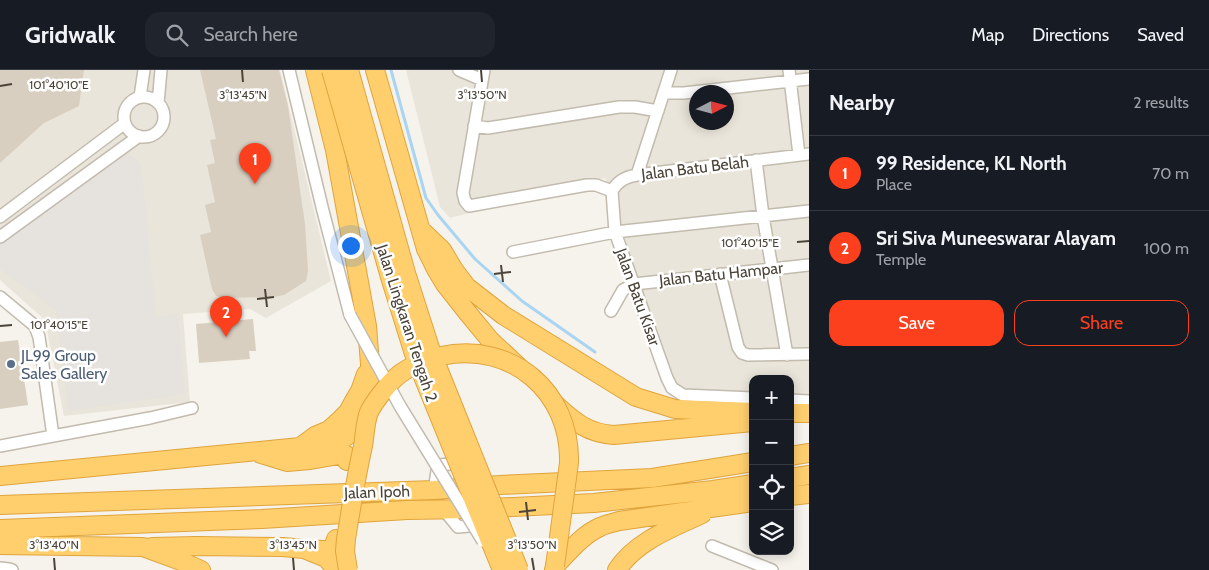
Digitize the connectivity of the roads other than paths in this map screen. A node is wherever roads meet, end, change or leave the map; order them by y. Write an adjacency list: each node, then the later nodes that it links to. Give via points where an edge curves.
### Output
1 (144, 70): 14 (street)
2 (161, 70): 15 (street)
3 (289, 70): 76 (street, bridge, via 350,315 400,406)
4 (316, 70): 39 (highway, via 344,198 367,326)
5 (331, 70): 76 (highway, Jalan Lingkaran Tengah 2, bridge, via 415,358)
6 (349, 70): 77 (highway, Jalan Lingkaran Tengah 2, bridge, via 431,352)
7 (375, 70): 27 (highway)
8 (459, 70): 10 (street)
9 (671, 70): 13 (street)
10 (483, 75): 18 (street)
11 (789, 75): 12 (street); 13 (street, via 684,93); 20 (street)
12 (809, 79)
13 (664, 93): 16 (street)
14 (140, 97): 15 (street); 17 (street, via 129,104)
15 (158, 103): 19 (street, via 164,115 161,127 151,135)
16 (658, 111): 18 (street, via 619,107 488,128); 22 (street)
17 (125, 123): 19 (street, via 133,134); 26 (street)
18 (474, 126): 23 (street, via 463,193 469,206 587,184)
19 (139, 136): 29 (street)
20 (804, 154): 21 (street, Jalan Batu Belah)
21 (756, 160): 22 (street, Jalan Batu Belah); 25 (street)
22 (637, 175): 23 (street, Jalan Batu Belah, via 620,181)
23 (612, 191): 28 (street, Jalan Batu Kisar)
24 (809, 211): 25 (street)
25 (763, 216): 28 (street); 32 (street)
26 (0, 218)
27 (421, 230): 40 (highway, via 426,249 445,284 490,340); 45 (highway, via 442,250 467,287 485,302 636,397 675,409)
28 (615, 232): 30 (street); 34 (street, Jalan Batu Kisar)
29 (0, 236)
30 (513, 252)
31 (809, 264): 32 (street, Jalan Batu Hampar)
32 (772, 268): 33 (street, Jalan Batu Hampar); 38 (street)
33 (720, 274): 34 (street, Jalan Batu Hampar); 38 (street, via 742,353)
34 (634, 284): 36 (street, via 623,290); 41 (street, Jalan Batu Kisar, via 672,388 683,395)
35 (0, 297): 47 (street, via 35,326)
36 (611, 311)
37 (809, 354): 38 (street)
38 (787, 355)
39 (370, 364): 44 (highway); 49 (highway, via 348,412 329,430)
40 (523, 370): 42 (highway, bridge); 44 (highway, bridge, via 483,354 447,355 422,361 391,382)
41 (749, 398)
42 (556, 404): 46 (highway, via 582,426 605,434); 71 (highway, bridge, via 569,449)
43 (192, 408): 47 (street)
44 (370, 412): 49 (highway, via 354,431 341,440 320,448); 75 (highway, bridge, via 346,540)
45 (749, 412)
46 (749, 422)
47 (53, 436): 48 (street)
48 (0, 446)
49 (300, 447): 50 (highway)
50 (251, 451): 55 (highway); 69 (highway, via 287,462 345,454 348,457 333,547)
51 (809, 453): 52 (highway)
52 (794, 455)
53 (749, 463): 57 (highway, Jalan Ipoh, via 652,478)
54 (809, 475): 56 (highway)
55 (0, 476)
56 (794, 477)
57 (500, 485): 59 (highway, Jalan Ipoh); 59 (street, via 477,462 438,465)
58 (749, 485): 65 (highway, Jalan Ipoh, via 594,503)
59 (434, 490): 63 (highway, Jalan Ipoh)
60 (809, 494): 61 (highway)
61 (794, 496)
62 (749, 503): 64 (highway)
63 (0, 504)
64 (718, 507): 71 (highway, via 619,521 600,527 577,543); 78 (highway, via 650,540 624,560)
65 (0, 529)
66 (0, 545): 68 (highway)
67 (712, 546): 79 (street)
68 (143, 547): 69 (highway); 73 (highway)
69 (304, 548): 74 (highway, via 326,558)
70 (0, 568): 72 (street)
71 (555, 569)
72 (12, 570)
73 (201, 570)
74 (337, 570)
75 (348, 570)
76 (501, 570)
77 (520, 570)
78 (618, 570)
79 (772, 570)

